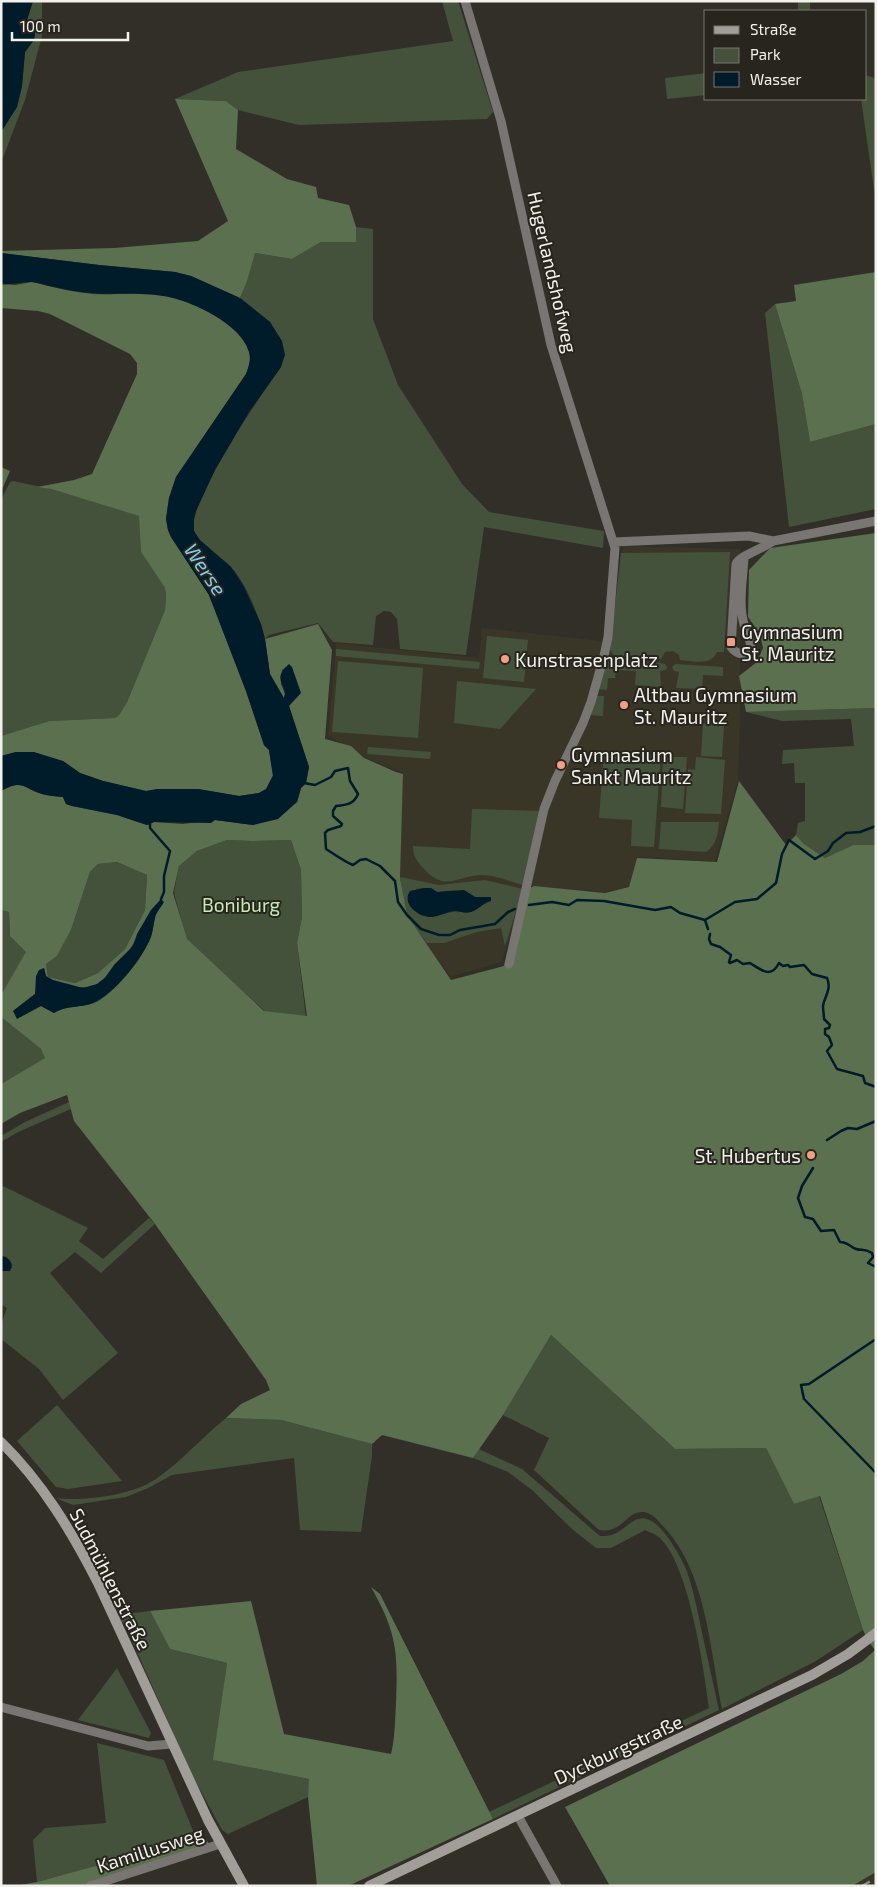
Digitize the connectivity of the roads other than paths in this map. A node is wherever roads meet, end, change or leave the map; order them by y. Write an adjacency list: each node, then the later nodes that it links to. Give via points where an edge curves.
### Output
1 (465, 1): 4 (street, Hugerlandshofweg, via 501,121 551,345)
2 (876, 521): 3 (street)
3 (773, 541): 4 (street, via 748,536); 5 (street)
4 (614, 545): 6 (street, via 604,656 584,723 544,809)
5 (744, 557): 5 (street, via 737,560 735,568 731,642 733,650 742,654 750,651 751,645 742,613)
6 (509, 964)
7 (1, 1442): 10 (street, Sudmühlenstraße, via 45,1494 79,1546)
8 (876, 1633): 11 (street, Dyckburgstraße, via 812,1675)
9 (1, 1707): 10 (street, via 148,1746)
10 (172, 1744): 12 (street, Sudmühlenstraße)
11 (518, 1816): 15 (street, Dyckburgstraße); 16 (street)
12 (220, 1844): 13 (street, Kamillusweg); 14 (street, Sudmühlenstraße)
13 (90, 1886)
14 (244, 1886)
15 (369, 1886)
16 (557, 1886)

